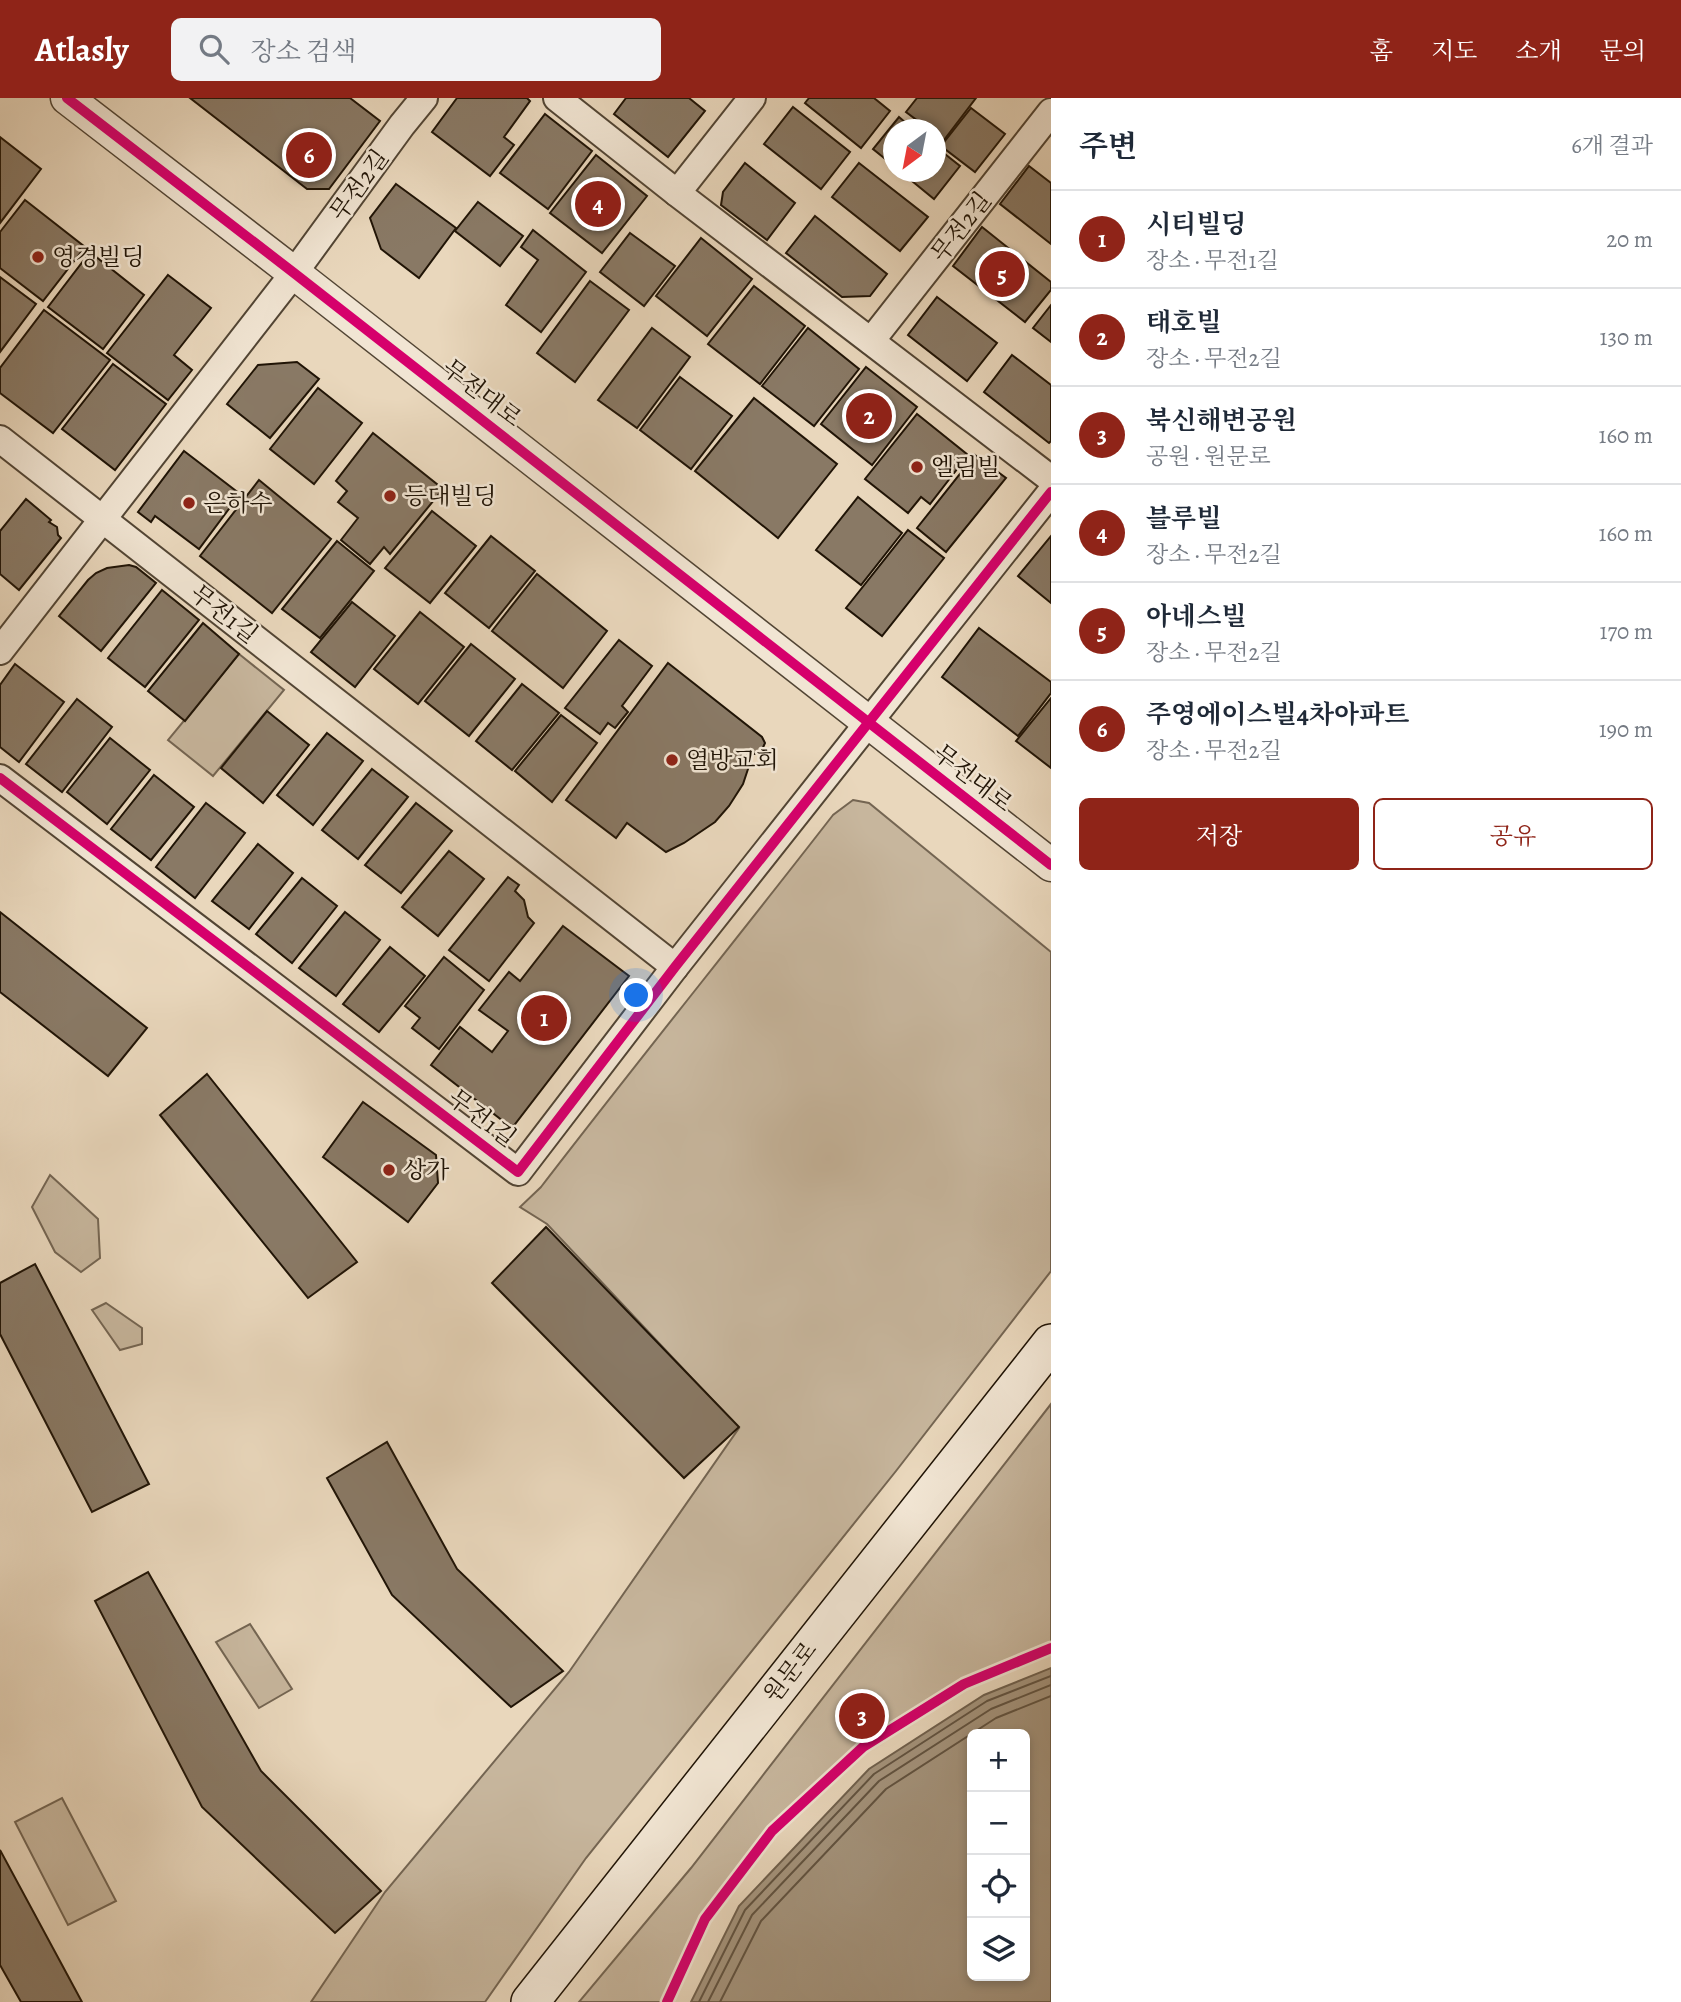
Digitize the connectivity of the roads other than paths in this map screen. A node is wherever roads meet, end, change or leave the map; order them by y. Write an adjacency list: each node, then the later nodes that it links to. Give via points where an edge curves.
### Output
1 (67, 98): 7 (street, 무전대로)
2 (424, 98): 7 (street, 무전2길)
3 (557, 98): 6 (street)
4 (752, 98): 6 (street)
5 (1051, 113): 8 (street, 무전2길)
6 (677, 193): 8 (street)
7 (294, 273): 12 (street); 14 (street, 무전대로)
8 (871, 341): 10 (street)
9 (0, 439): 12 (street, 무전1길)
10 (1051, 479)
11 (1051, 492): 14 (street)
12 (103, 520): 13 (street); 17 (street, 무전1길)
13 (0, 651)
14 (869, 723): 16 (street, 무전대로); 17 (street, 무전1길)
15 (0, 778): 17 (street, 무전1길, via 518,1172)
16 (1051, 865)
17 (675, 967)
18 (1051, 1343): 19 (main road, 원문로)
19 (530, 2002)

